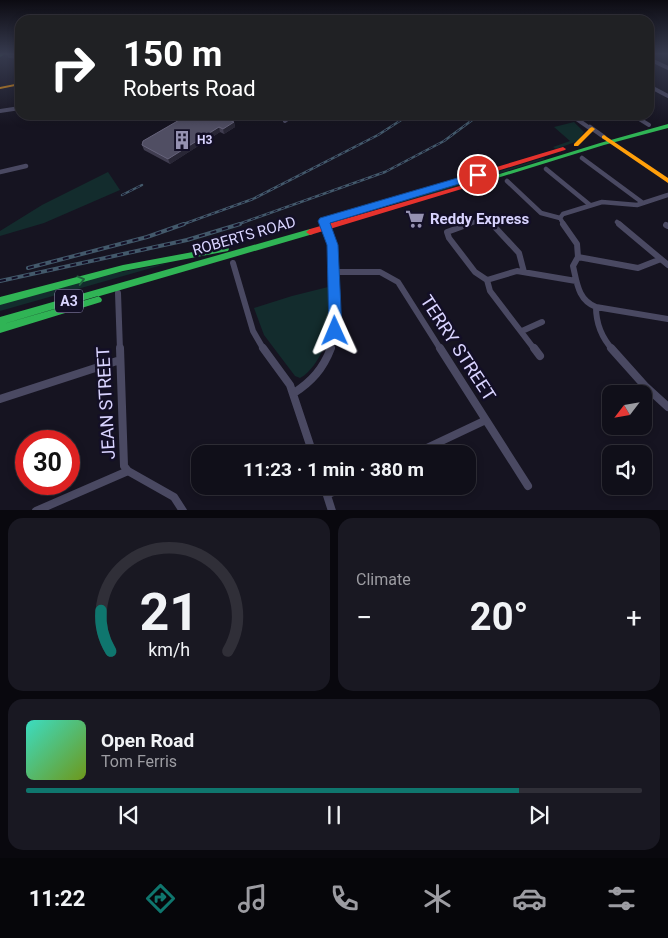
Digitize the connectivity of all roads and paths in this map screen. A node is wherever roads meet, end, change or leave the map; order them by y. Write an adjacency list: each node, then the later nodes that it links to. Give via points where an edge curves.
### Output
1 (15, 85): 2 (main road)
2 (0, 88)
3 (654, 89): 4 (street)
4 (668, 96)
5 (15, 109): 6 (street)
6 (0, 111)
7 (578, 120): 11 (street)
8 (642, 120): 9 (street)
9 (650, 125): 10 (main road, ROBERTS ROAD / A3); 12 (main road, ROBERTS ROAD / A3)
10 (667, 126): 12 (main road, ROBERTS ROAD / A3)
11 (592, 129): 12 (street); 13 (main road)
12 (607, 139): 13 (main road, ROBERTS ROAD / A3); 19 (main road); 25 (main road, ROBERTS ROAD / A3, via 439,195)
13 (576, 145): 25 (main road, ROBERTS ROAD / A3)
14 (582, 158): 21 (street)
15 (26, 166): 17 (street)
16 (546, 169): 22 (street)
17 (0, 172)
18 (507, 181): 23 (street, via 541,213)
19 (668, 181)
20 (668, 195): 21 (street)
21 (643, 203): 22 (street, via 602,202)
22 (590, 205): 23 (street)
23 (560, 218): 28 (street, via 574,234)
24 (617, 222): 29 (street)
25 (325, 224): 26 (main road, ROBERTS ROAD / A3); 27 (main road, ROBERTS ROAD / A3); 32 (street, via 333,245)
26 (225, 248): 34 (main road, ROBERTS ROAD / A3); 38 (main road, one-way to 26, via 123,268)
27 (234, 252): 34 (main road, ROBERTS ROAD / A3); 37 (main road)
28 (578, 258): 29 (street, via 638,268); 36 (street, via 573,264)
29 (661, 260): 31 (street)
30 (233, 263): 48 (street, via 253,331)
31 (668, 265)
32 (334, 272): 48 (street, via 334,342 318,371); 51 (street, TERRY STREET, via 380,272 396,280)
33 (524, 272): 35 (street, via 511,271); 35 (street, via 519,253 487,218 450,230 449,238 475,272); 36 (street)
34 (137, 278): 40 (main road, ROBERTS ROAD / A3); 42 (main road, ROBERTS ROAD / A3)
35 (487, 280): 45 (street, via 490,291)
36 (576, 282): 39 (street, via 583,299)
37 (118, 294): 44 (main road); 47 (street, JEAN STREET)
38 (0, 302)
39 (596, 307): 41 (street); 50 (street, via 603,340)
40 (0, 314)
41 (668, 319)
42 (0, 321)
43 (542, 322): 45 (street)
44 (0, 329)
45 (522, 331): 46 (street)
46 (540, 356)
47 (120, 360): 49 (street); 54 (street, JEAN STREET, via 123,458)
48 (294, 394): 52 (street)
49 (0, 399)
50 (668, 407)
51 (486, 420): 53 (street); 55 (street, TERRY STREET)
52 (310, 445)
53 (433, 445)
54 (128, 471): 57 (street); 58 (street, JEAN STREET, via 174,497)
55 (528, 486)
56 (327, 495): 59 (street)
57 (38, 510)
58 (183, 510)
59 (332, 510)

